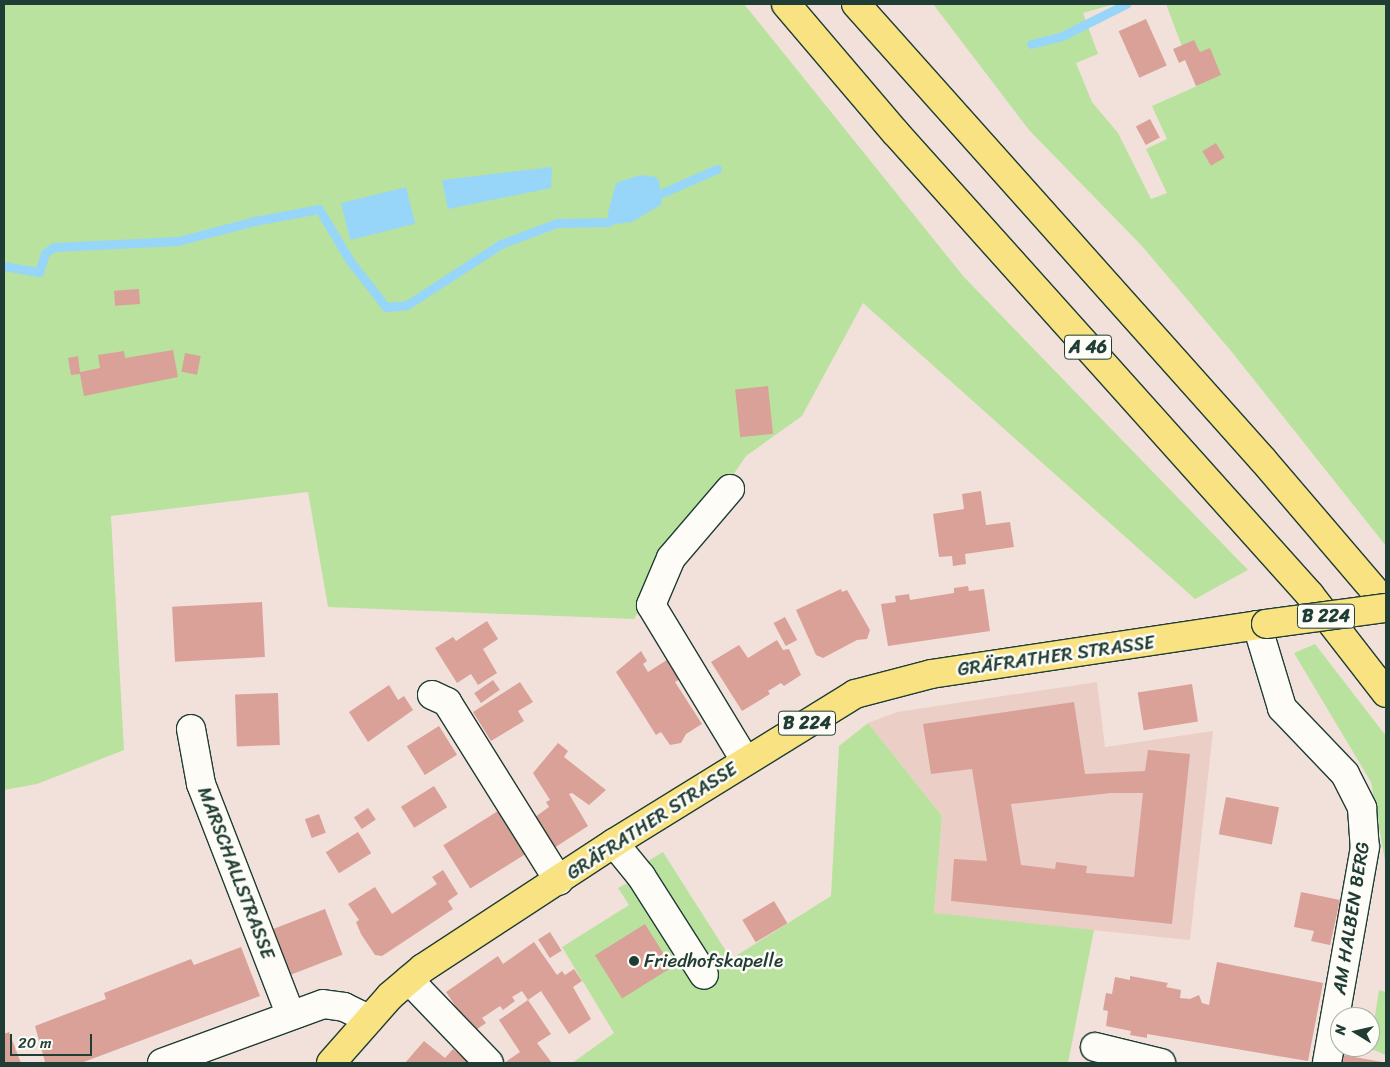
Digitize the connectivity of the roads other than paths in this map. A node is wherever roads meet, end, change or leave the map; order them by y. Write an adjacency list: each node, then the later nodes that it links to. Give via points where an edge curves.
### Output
1 (786, 4): 7 (main road, A 46, via 902,139 1310,595)
2 (856, 4): 4 (main road, A 46, via 1263,460)
3 (730, 489): 10 (street, GRÄFRATHER STRASSE, via 671,558 651,605)
4 (1386, 604)
5 (1386, 608): 6 (main road, GRÄFRATHER STRASSE / B 224, bridge)
6 (1262, 624): 10 (main road, GRÄFRATHER STRASSE / B 224, via 931,674 855,694); 22 (street, AM HALBEN BERG, via 1282,708 1345,774 1362,808 1366,847)
7 (1386, 693)
8 (432, 696): 12 (street, GRÄFRATHER STRASSE, via 447,702)
9 (191, 729): 15 (street, MARSCHALLSTRASSE, via 201,784)
10 (745, 760): 11 (main road, GRÄFRATHER STRASSE / B 224)
11 (614, 843): 12 (main road, GRÄFRATHER STRASSE / B 224); 13 (street, via 640,876)
12 (559, 881): 14 (main road, GRÄFRATHER STRASSE / B 224)
13 (704, 975)
14 (409, 980): 16 (main road, GRÄFRATHER STRASSE / B 224); 20 (street)
15 (290, 1014): 16 (street, via 323,1004 344,1007); 18 (street)
16 (369, 1019): 19 (main road, GRÄFRATHER STRASSE / B 224)
17 (1095, 1047): 21 (street)
18 (162, 1063)
19 (331, 1063)
20 (489, 1063)
21 (1161, 1063)
22 (1327, 1063)

